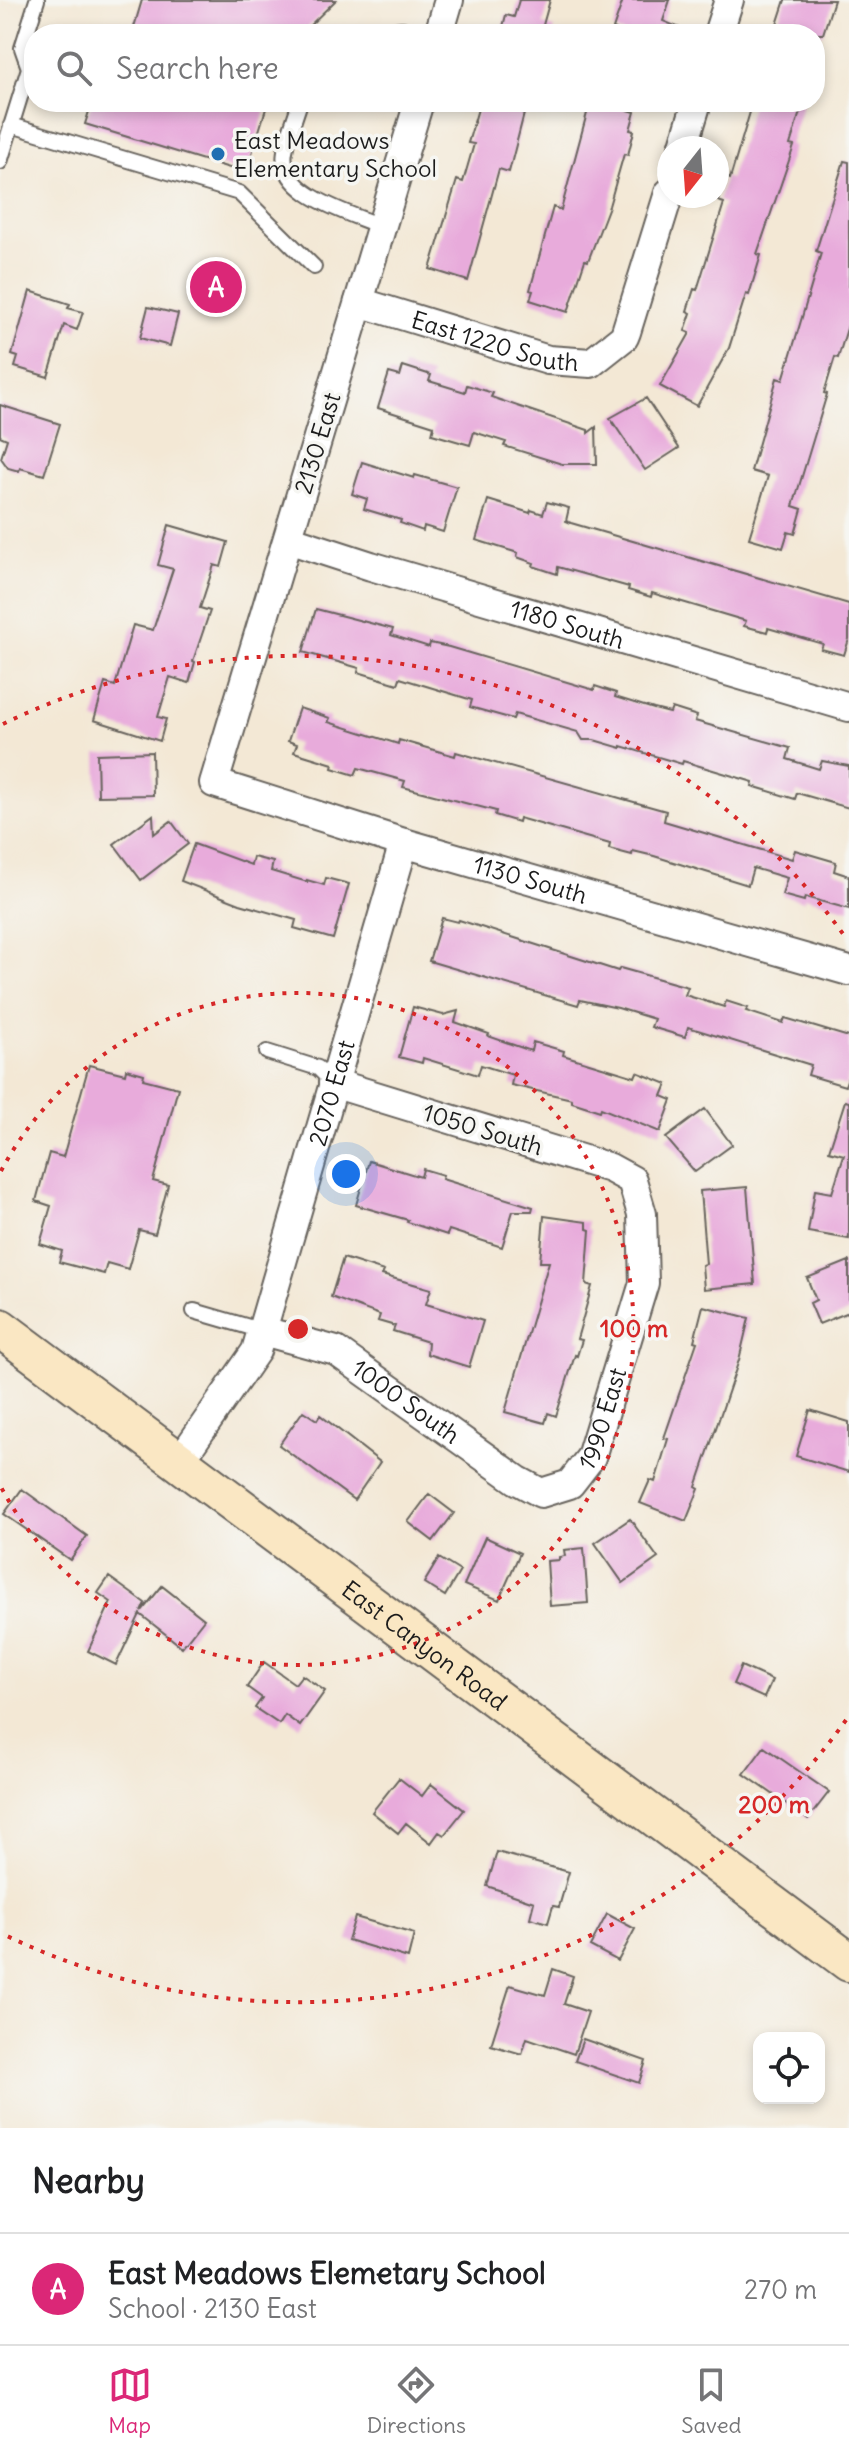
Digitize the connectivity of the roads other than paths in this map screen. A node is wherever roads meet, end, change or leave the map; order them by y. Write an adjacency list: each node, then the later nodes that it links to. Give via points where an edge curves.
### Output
1 (37, 0): 4 (lane)
2 (449, 0): 5 (street)
3 (729, 0): 6 (street)
4 (30, 24)
5 (442, 24)
6 (721, 24)
7 (24, 84): 11 (lane)
8 (297, 112): 15 (lane, via 285,152 290,180 304,193)
9 (416, 112): 15 (street, 2130 East)
10 (694, 112): 12 (street)
11 (11, 125): 13 (lane); 16 (lane, via 239,193)
12 (687, 136)
13 (0, 162)
14 (664, 208): 17 (street, East 1220 South, via 624,337 591,363 548,360)
15 (382, 227): 17 (street, 2130 East)
16 (314, 267)
17 (359, 302): 18 (street, 2130 East)
18 (288, 539): 19 (street, 1180 South); 20 (street, 2130 East)
19 (849, 707)
20 (214, 783): 21 (street, 1130 South)
21 (404, 843): 22 (street, 1130 South); 24 (street, 2070 East)
22 (849, 971)
23 (267, 1052): 24 (lane, via 318,1068)
24 (333, 1083): 25 (street, 1050 South, via 610,1168); 28 (street, 2070 East)
25 (632, 1180): 30 (street, 1990 East, via 642,1214 644,1283 591,1457 570,1484)
26 (194, 1311): 28 (lane)
27 (0, 1328): 29 (main road, East Canyon Road)
28 (263, 1331): 29 (street, 2070 East, via 256,1351); 30 (street, 1000 South, via 336,1351)
29 (179, 1462): 31 (main road, East Canyon Road)
30 (541, 1493)
31 (849, 1962)

